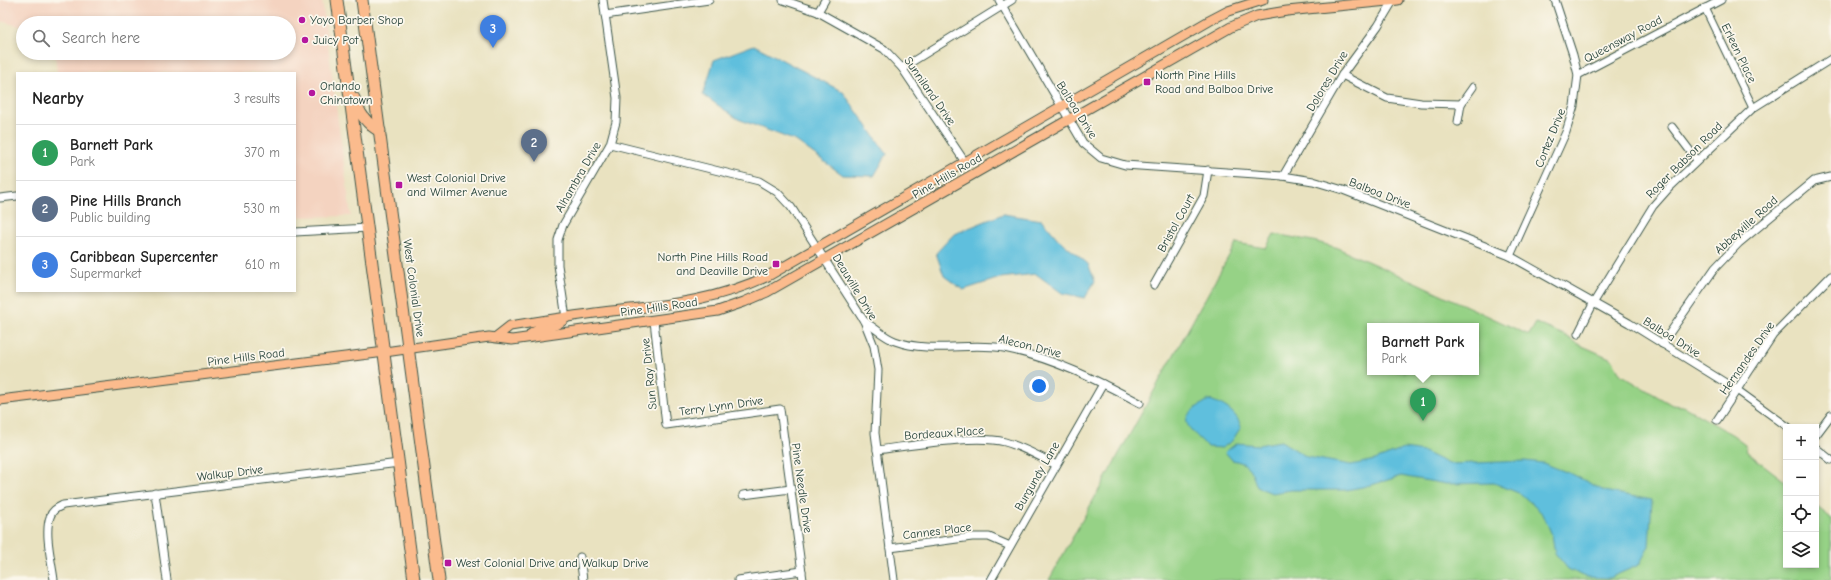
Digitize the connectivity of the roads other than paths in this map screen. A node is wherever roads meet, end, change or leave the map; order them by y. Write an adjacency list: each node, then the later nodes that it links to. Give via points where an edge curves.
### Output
1 (337, 0): 21 (highway)
2 (362, 0): 29 (highway, West Colonial Drive)
3 (603, 0): 16 (street, Alhambra Drive)
4 (709, 0): 16 (street)
5 (783, 0): 15 (street, Sunniland Drive)
6 (825, 0): 15 (street)
7 (1012, 0): 13 (street)
8 (1263, 0): 24 (main road, Pine Hills Road, via 1228,11 1209,21)
9 (1393, 0): 10 (main road, Pine Hills Road); 19 (street, Dolores Drive, via 1378,26); 26 (main road, Pine Hills Road, via 1257,16 1231,26)
10 (1398, 0)
11 (1555, 0): 20 (street, Cortez Drive)
12 (1721, 0): 14 (street, Queensway Road)
13 (1001, 3): 18 (street); 24 (street, Balboa Drive)
14 (1705, 8): 20 (street, Queensway Road); 25 (street, Erleen Place)
15 (818, 12): 18 (street, Sunniland Drive, via 884,49)
16 (605, 15): 30 (street, Alhambra Drive, via 617,98 616,122)
17 (1831, 59): 25 (street, Roger Babson Road)
18 (902, 68): 32 (street, Sunniland Drive)
19 (1342, 75): 23 (street, via 1388,98 1421,103); 34 (street, Dolores Drive)
20 (1578, 75): 41 (street, Cortez Drive, via 1574,106 1566,132)
21 (348, 79): 29 (highway, via 357,106 365,120); 38 (highway)
22 (1473, 87): 23 (street)
23 (1461, 104): 27 (street)
24 (1062, 108): 26 (street, Balboa Drive); 32 (main road, Pine Hills Road)
25 (1753, 108): 31 (street, Roger Babson Road)
26 (1070, 119): 33 (street, Balboa Drive, via 1083,143 1102,158 1125,165); 42 (main road, Pine Hills Road)
27 (1458, 122)
28 (1672, 127): 31 (street)
29 (380, 131): 53 (highway, West Colonial Drive)
30 (610, 144): 40 (street, Deauville Drive, via 759,181 776,192 790,207); 46 (street, Alhambra Drive, via 563,224 558,240 558,265)
31 (1697, 160): 45 (street, Roger Babson Road, via 1653,206)
32 (965, 162): 40 (main road, Pine Hills Road)
33 (1208, 170): 34 (street, Balboa Drive); 44 (street, Bristol Court, via 1204,196)
34 (1284, 176): 41 (street, Balboa Drive, via 1343,190)
35 (1831, 177): 52 (street, Abbeyville Road, via 1814,181 1739,243 1715,268)
36 (16, 196): 37 (street)
37 (0, 198)
38 (368, 228): 39 (street); 54 (highway)
39 (296, 232)
40 (818, 248): 42 (street, Deauville Drive); 46 (main road, Pine Hills Road, via 745,287 715,296)
41 (1510, 256): 45 (street, Balboa Drive)
42 (825, 259): 47 (main road, Pine Hills Road, via 744,302 718,311); 48 (street, Deauville Drive)
43 (1831, 276): 56 (street, Hernandes Drive, via 1773,335)
44 (1154, 284)
45 (1594, 302): 49 (street, Roger Babson Road); 52 (street, Balboa Drive)
46 (566, 318): 50 (main road, Pine Hills Road, via 510,326); 51 (main road, via 558,326 535,331)
47 (654, 321): 51 (main road, Pine Hills Road); 63 (street, Sun Ray Drive)
48 (864, 321): 55 (street, Alecon Drive, via 894,340 916,346 1003,348 1060,364); 65 (street, Deauville Drive, via 874,346 878,370 875,433)
49 (1578, 334)
50 (496, 337): 51 (main road, Pine Hills Road, via 512,340); 53 (main road, Pine Hills Road)
51 (525, 338)
52 (1662, 344): 56 (street, Balboa Drive)
53 (409, 349): 54 (main road, Pine Hills Road); 80 (highway, West Colonial Drive)
54 (384, 352): 57 (main road, Pine Hills Road); 68 (highway)
55 (1104, 384): 58 (street, Alecon Drive); 69 (street, Burgundy Lane)
56 (1737, 390): 61 (street, Hernandes Drive); 62 (street, Balboa Drive)
57 (0, 400)
58 (1140, 403)
59 (780, 409): 63 (street, Terry Lynn Drive); 70 (street, Pine Needle Drive)
60 (1831, 415): 64 (street)
61 (1717, 420)
62 (1784, 424)
63 (666, 425)
64 (1819, 431)
65 (877, 450): 69 (street, Bordeaux Place, via 988,440 1024,448); 74 (street, Deauville Drive)
66 (1819, 450): 67 (street)
67 (1831, 460)
68 (399, 462): 71 (street, Walkup Drive); 77 (highway)
69 (1056, 465): 73 (street, Burgundy Lane)
70 (791, 489): 72 (street); 76 (street, Pine Needle Drive)
71 (155, 493): 78 (street, Walkup Drive, via 63,505 54,509 48,528); 79 (street)
72 (743, 496)
73 (1010, 546): 74 (street, Cannes Place, via 989,537 972,537); 85 (street, Burgundy Lane)
74 (890, 548): 84 (street, Deauville Drive)
75 (580, 557): 81 (street)
76 (802, 571): 82 (street); 83 (street, Pine Needle Drive)
77 (415, 578)
78 (54, 580)
79 (167, 580)
80 (439, 580)
81 (583, 580)
82 (738, 580)
83 (803, 580)
84 (894, 580)
85 (991, 580)

